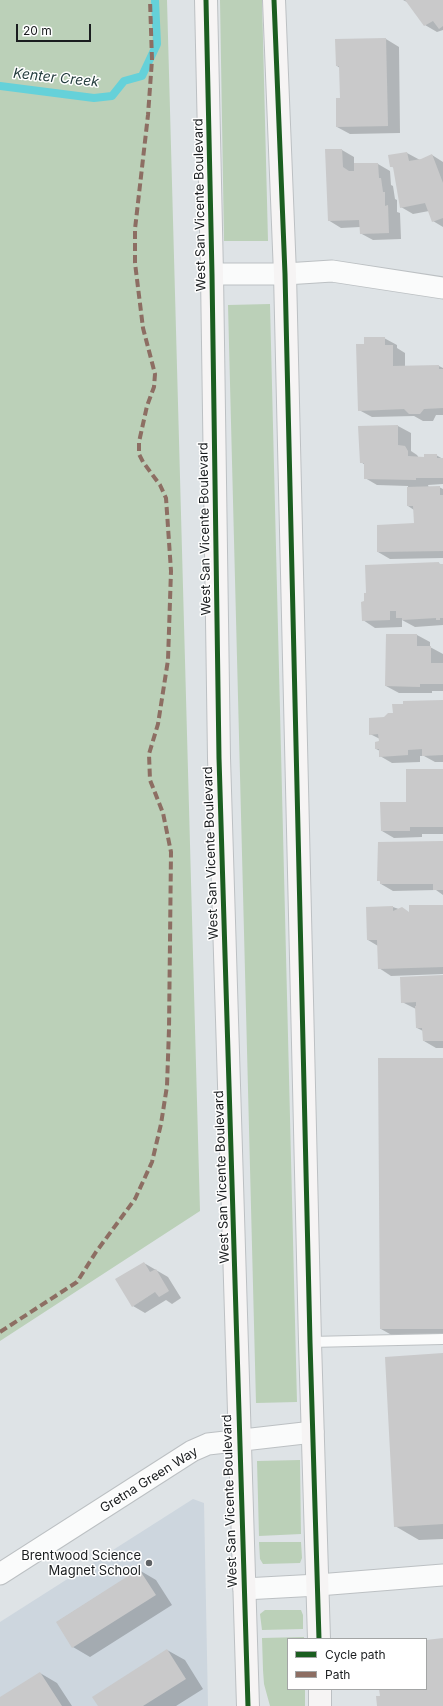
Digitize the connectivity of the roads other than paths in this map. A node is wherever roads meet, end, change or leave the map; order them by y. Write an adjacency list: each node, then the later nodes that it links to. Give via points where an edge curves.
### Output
1 (206, 0): 3 (main road, West San Vicente Boulevard)
2 (274, 0): 4 (main road)
3 (212, 274): 4 (street); 9 (main road, West San Vicente Boulevard, via 219,758)
4 (285, 274): 5 (street, via 332,271); 7 (main road)
5 (443, 288)
6 (443, 1339): 7 (lane)
7 (310, 1342): 8 (main road)
8 (313, 1432): 9 (street, Gretna Green Way); 12 (main road)
9 (240, 1440): 10 (street, Gretna Green Way, via 208,1444 192,1451); 13 (main road, West San Vicente Boulevard)
10 (0, 1574)
11 (443, 1575): 12 (street)
12 (318, 1585): 13 (street); 14 (main road)
13 (244, 1589): 16 (main road, West San Vicente Boulevard)
14 (319, 1638)
15 (320, 1690): 17 (main road)
16 (248, 1706)
17 (320, 1706)

